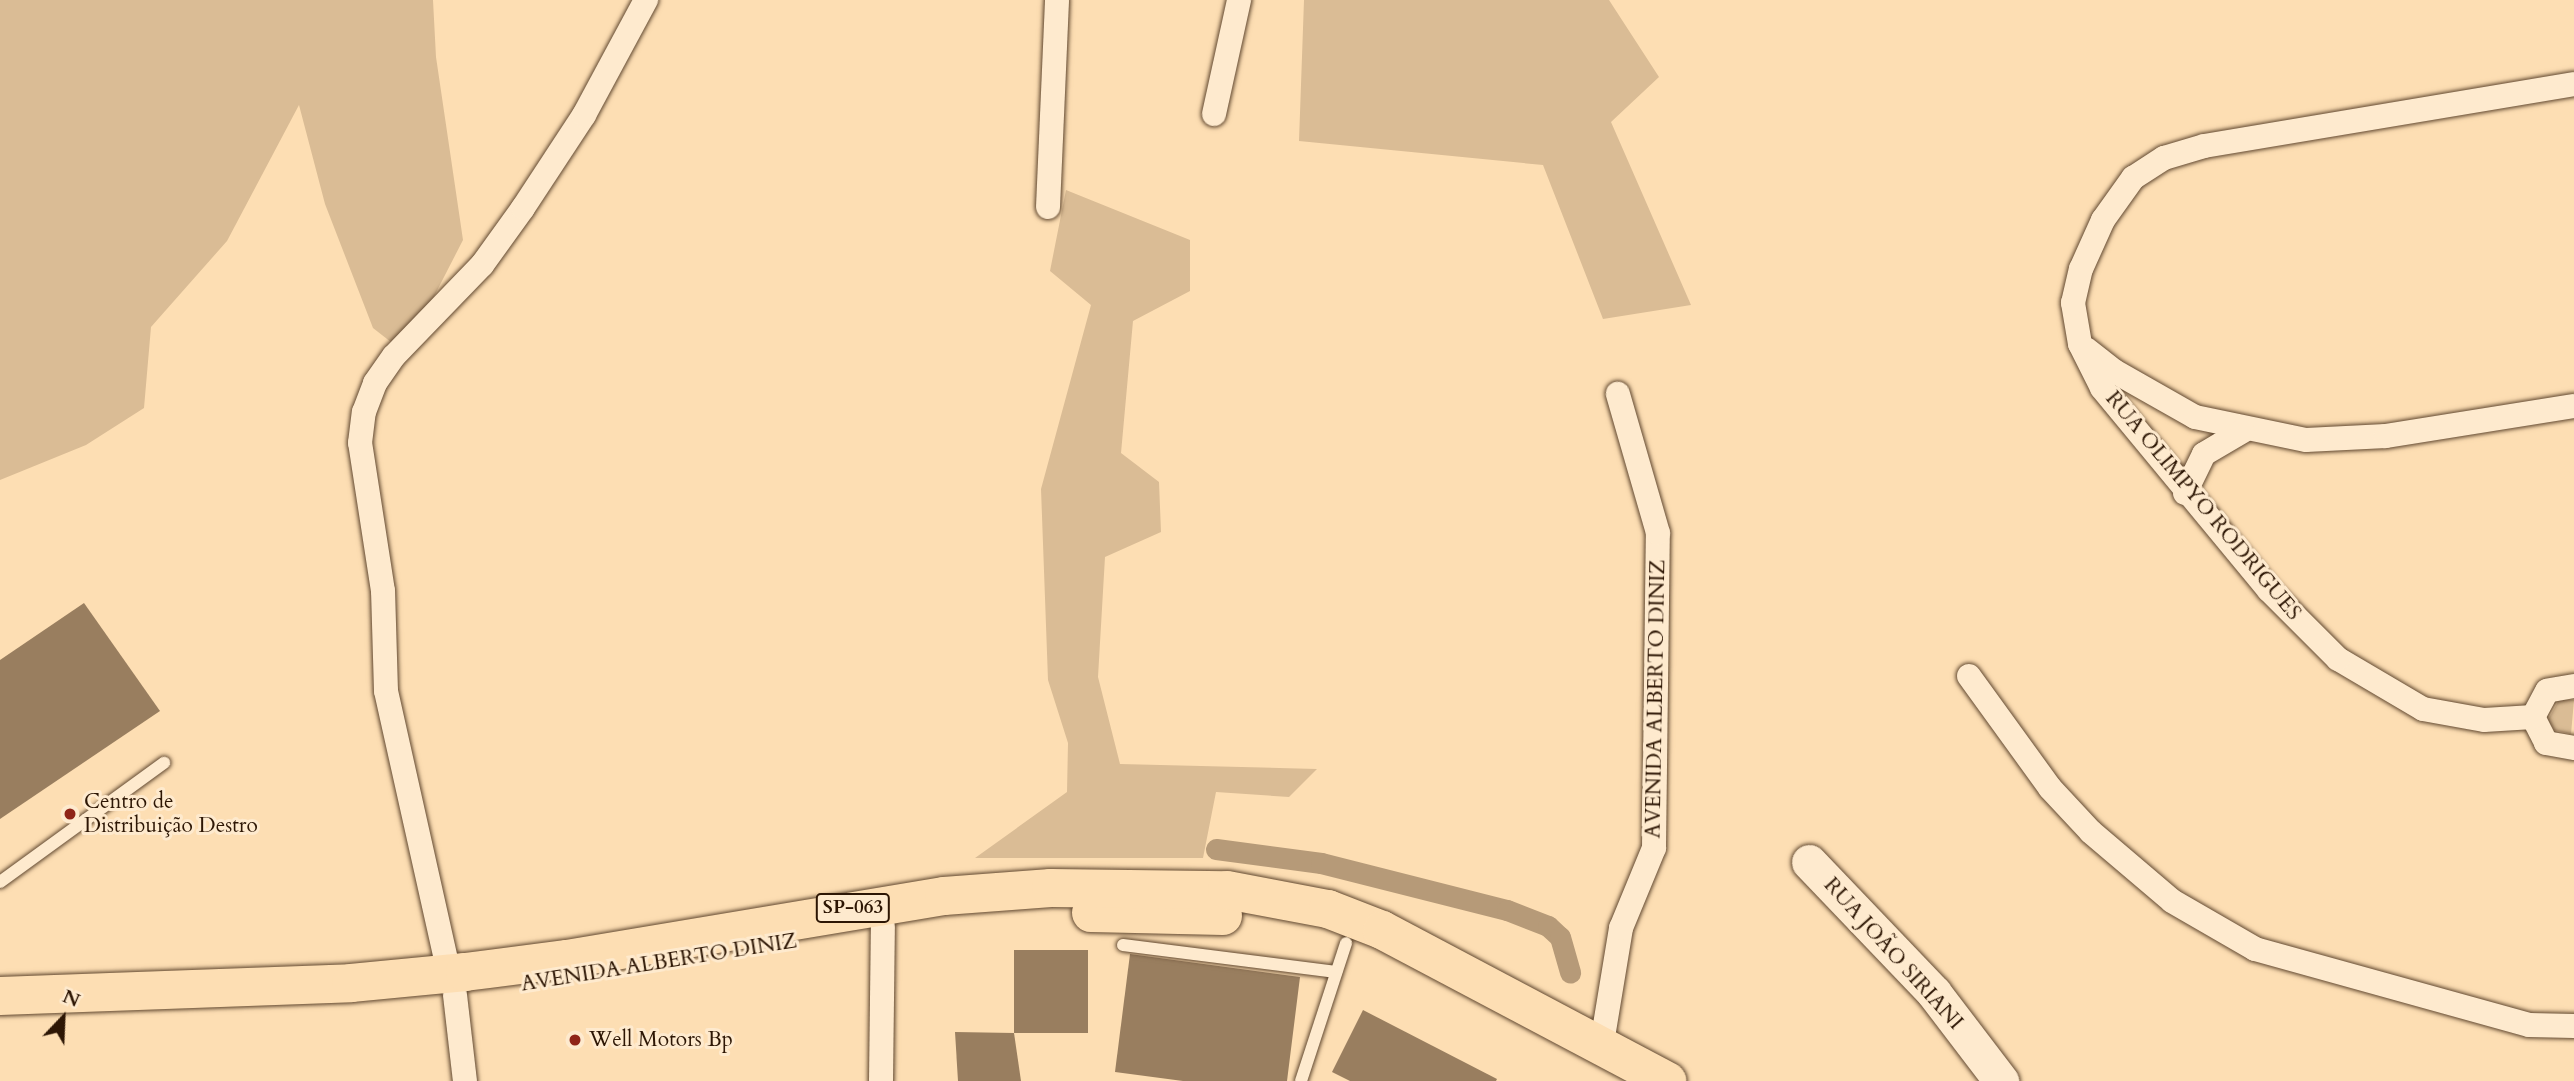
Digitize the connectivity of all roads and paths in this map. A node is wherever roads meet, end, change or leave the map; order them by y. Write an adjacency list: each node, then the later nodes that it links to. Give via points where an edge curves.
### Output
1 (646, 0): 22 (street, via 584,115 523,208 482,265 394,356 375,383 363,412 360,443 383,591 386,691)
2 (1057, 0): 6 (street)
3 (1239, 0): 5 (street)
4 (2574, 84): 7 (street, RUA OLIMPYO RODRIGUES, via 2204,146 2164,158 2133,178 2103,220 2081,269 2073,303)
5 (1214, 114)
6 (1048, 207)
7 (2080, 344): 10 (street, via 2114,371 2195,418); 11 (street, RUA OLIMPYO RODRIGUES, via 2102,388)
8 (1618, 394): 26 (street, AVENIDA ALBERTO DINIZ, via 1658,533 1654,848 1621,928)
9 (2574, 406): 10 (street, via 2386,436 2306,440)
10 (2243, 431): 11 (street, via 2204,454)
11 (2186, 493): 14 (street, RUA OLIMPYO RODRIGUES, via 2269,590 2338,659 2379,687 2423,709 2484,720)
12 (1969, 676): 25 (street, via 2050,788 2091,832 2172,901 2255,949 2529,1025)
13 (2574, 686): 14 (street, via 2547,691)
14 (2533, 717): 15 (street, via 2546,743)
15 (2574, 748)
16 (164, 763): 18 (lane)
17 (1809, 862): 32 (street, RUA JOÃO SIRIANI, via 1934,993)
18 (0, 882)
19 (883, 927): 21 (main road, AVENIDA ALBERTO DINIZ / SP-063, via 991,915 1212,915 1282,924); 22 (main road, AVENIDA ALBERTO DINIZ / SP-063); 28 (street)
20 (1123, 945): 21 (lane)
21 (1341, 957): 29 (lane); 30 (main road, AVENIDA ALBERTO DINIZ / SP-063, via 1436,982)
22 (452, 984): 23 (main road, AVENIDA ALBERTO DINIZ / SP-063, via 351,983); 24 (main road, AVENIDA ALBERTO DINIZ / SP-063); 26 (main road, AVENIDA ALBERTO DINIZ / SP-063, via 567,959 944,895 1051,888 1227,890 1328,909 1382,930); 27 (street)
23 (0, 996)
24 (0, 1020)
25 (2574, 1026)
26 (1602, 1043): 31 (main road, AVENIDA ALBERTO DINIZ / SP-063)
27 (465, 1081)
28 (881, 1081)
29 (1301, 1081)
30 (1616, 1081)
31 (1667, 1081)
32 (2001, 1081)

